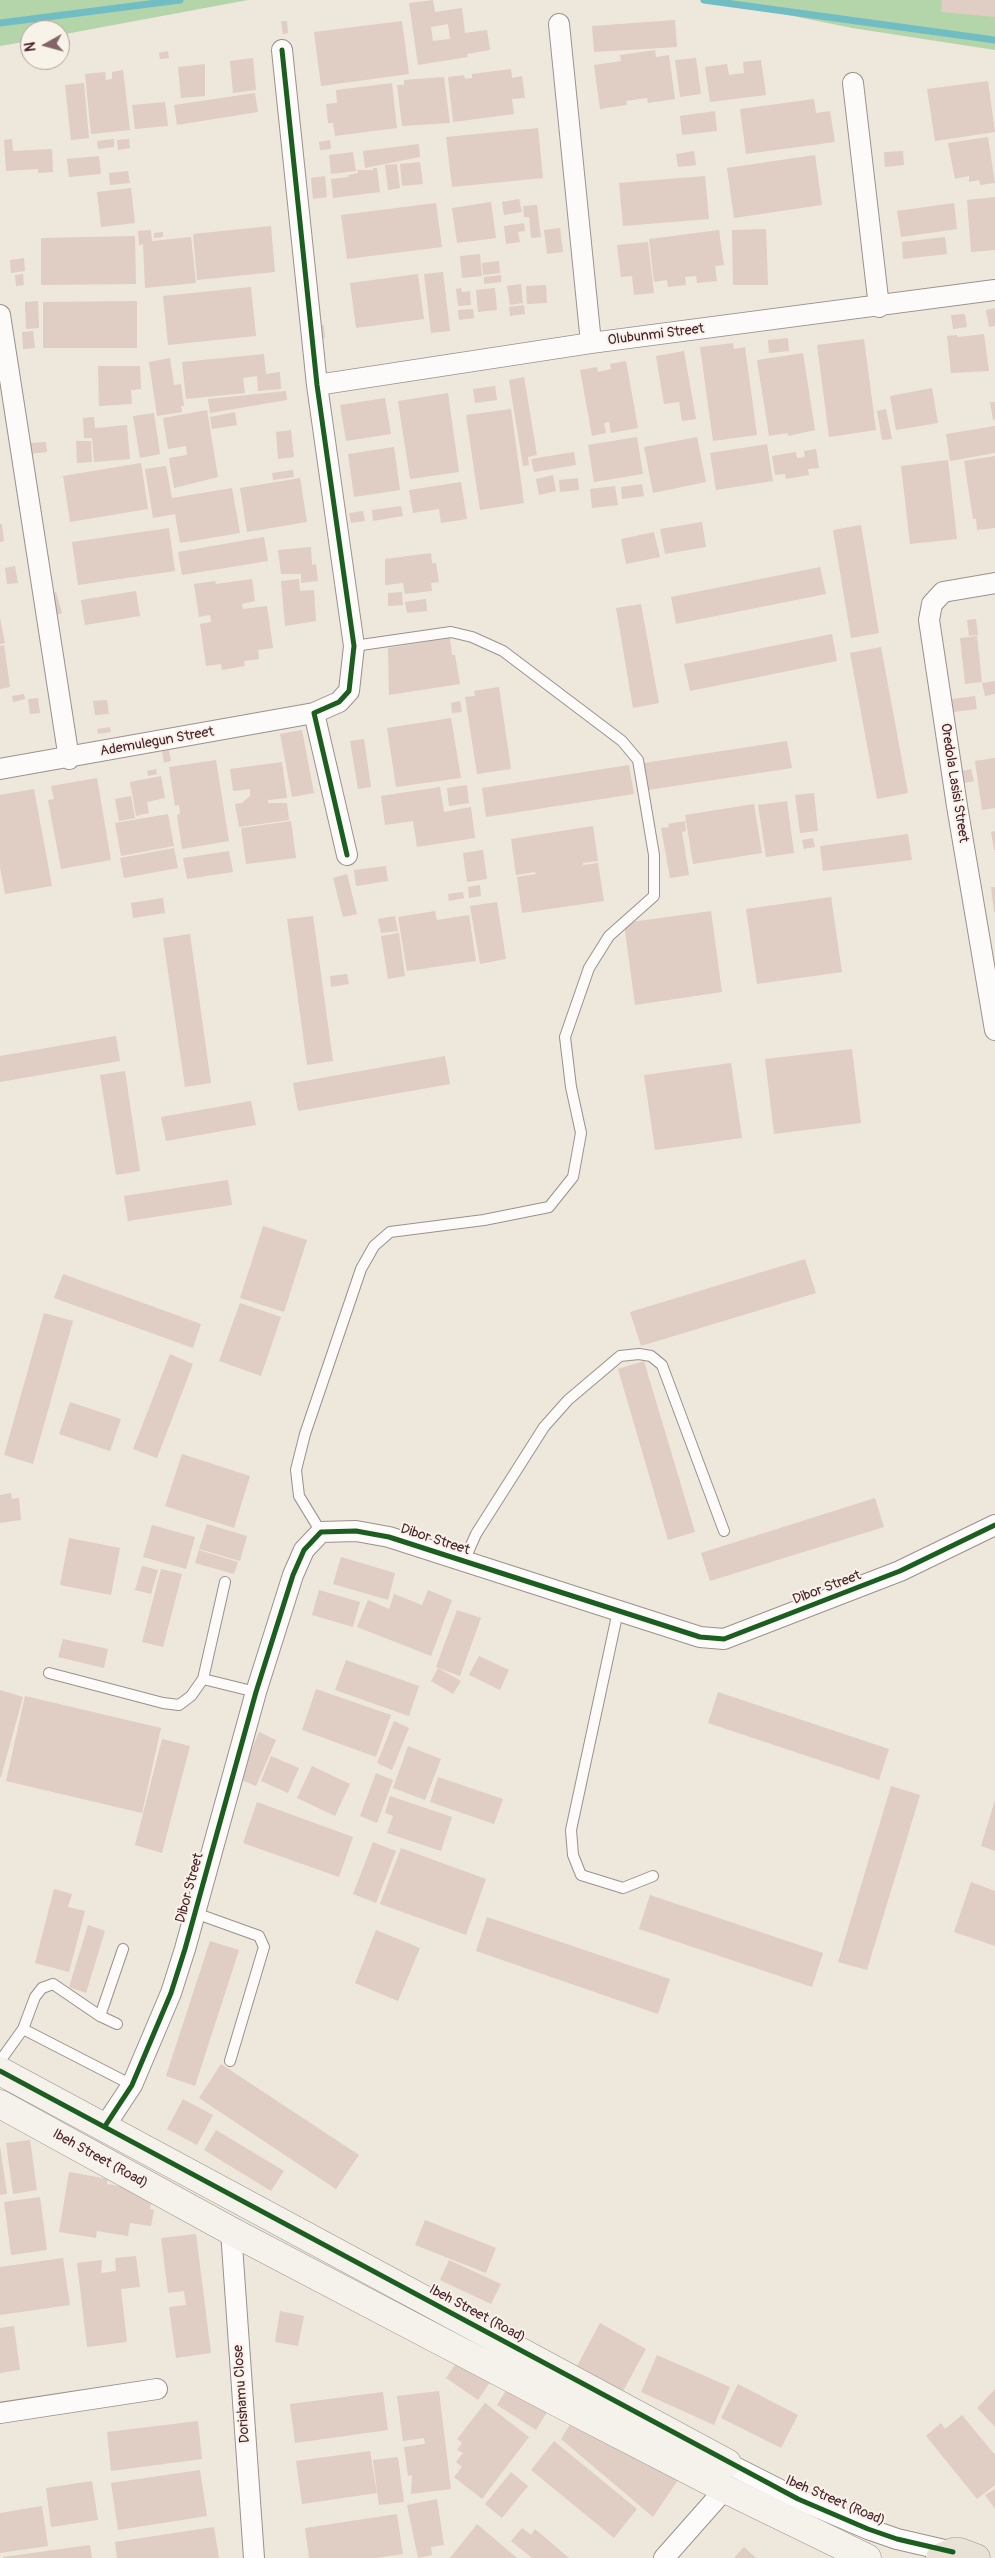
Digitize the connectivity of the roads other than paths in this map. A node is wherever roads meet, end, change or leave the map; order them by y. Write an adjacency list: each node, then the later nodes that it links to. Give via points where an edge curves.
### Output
1 (559, 24): 7 (street)
2 (282, 50): 8 (street)
3 (853, 83): 5 (street)
4 (995, 290): 5 (street, Olubunmi Street)
5 (879, 307): 7 (street, Olubunmi Street)
6 (0, 315): 12 (street)
7 (591, 343): 8 (street, Olubunmi Street)
8 (317, 385): 10 (street)
9 (995, 583): 15 (street, Oredola Lasisi Street, via 944,592 932,604 929,620)
10 (354, 646): 11 (street, Ademulegun Street, via 349,691 338,702); 18 (lane, via 451,632 472,637 503,651 622,741 638,760 654,855 654,896 608,936 589,968 565,1038 581,1133 574,1177 549,1207 484,1220 390,1232 374,1246 361,1269 305,1434 296,1470 299,1496)
11 (314, 713): 12 (street, Ademulegun Street); 14 (street)
12 (69, 759): 13 (street, Ademulegun Street)
13 (0, 769)
14 (347, 855)
15 (995, 1030)
16 (995, 1525): 21 (street, Dibor Street, via 900,1572 724,1639 700,1638)
17 (724, 1531): 19 (lane, via 662,1365 651,1356 620,1356 568,1400 544,1427 476,1534)
18 (321, 1532): 19 (street, Dibor Street, via 356,1531 388,1537); 24 (street, Dibor Street, via 304,1550 293,1575)
19 (464, 1562): 21 (street, Dibor Street)
20 (225, 1582): 23 (lane)
21 (618, 1611): 25 (lane, via 571,1830 573,1855 581,1875 623,1888)
22 (49, 1673): 23 (lane, via 163,1704 179,1705 191,1696)
23 (202, 1679): 24 (lane)
24 (256, 1692): 26 (street, Dibor Street)
25 (653, 1876)
26 (195, 1913): 32 (lane, via 259,1936 264,1947); 34 (street, Dibor Street, via 171,1993)
27 (123, 1949): 28 (lane)
28 (100, 2016): 29 (lane); 30 (lane, via 53,1984 42,1988 35,1997)
29 (117, 2024)
30 (23, 2029): 31 (lane); 34 (lane)
31 (0, 2061)
32 (230, 2061)
33 (0, 2071): 36 (street, Ibeh Street (Road))
34 (132, 2085): 36 (street, Dibor Street)
35 (0, 2104): 37 (street, Ibeh Street (Road))
36 (105, 2126): 40 (street, Ibeh Street (Road))
37 (231, 2231): 40 (street, Ibeh Street (Road)); 43 (street, Dorishamu Close)
38 (157, 2389): 39 (street)
39 (0, 2414)
40 (726, 2476): 42 (street, Ibeh Street (Road), via 798,2499 897,2539); 44 (street); 45 (street, Ibeh Street (Road))
41 (995, 2549): 42 (main road)
42 (959, 2555)
43 (254, 2558)
44 (664, 2558)
45 (867, 2558)

